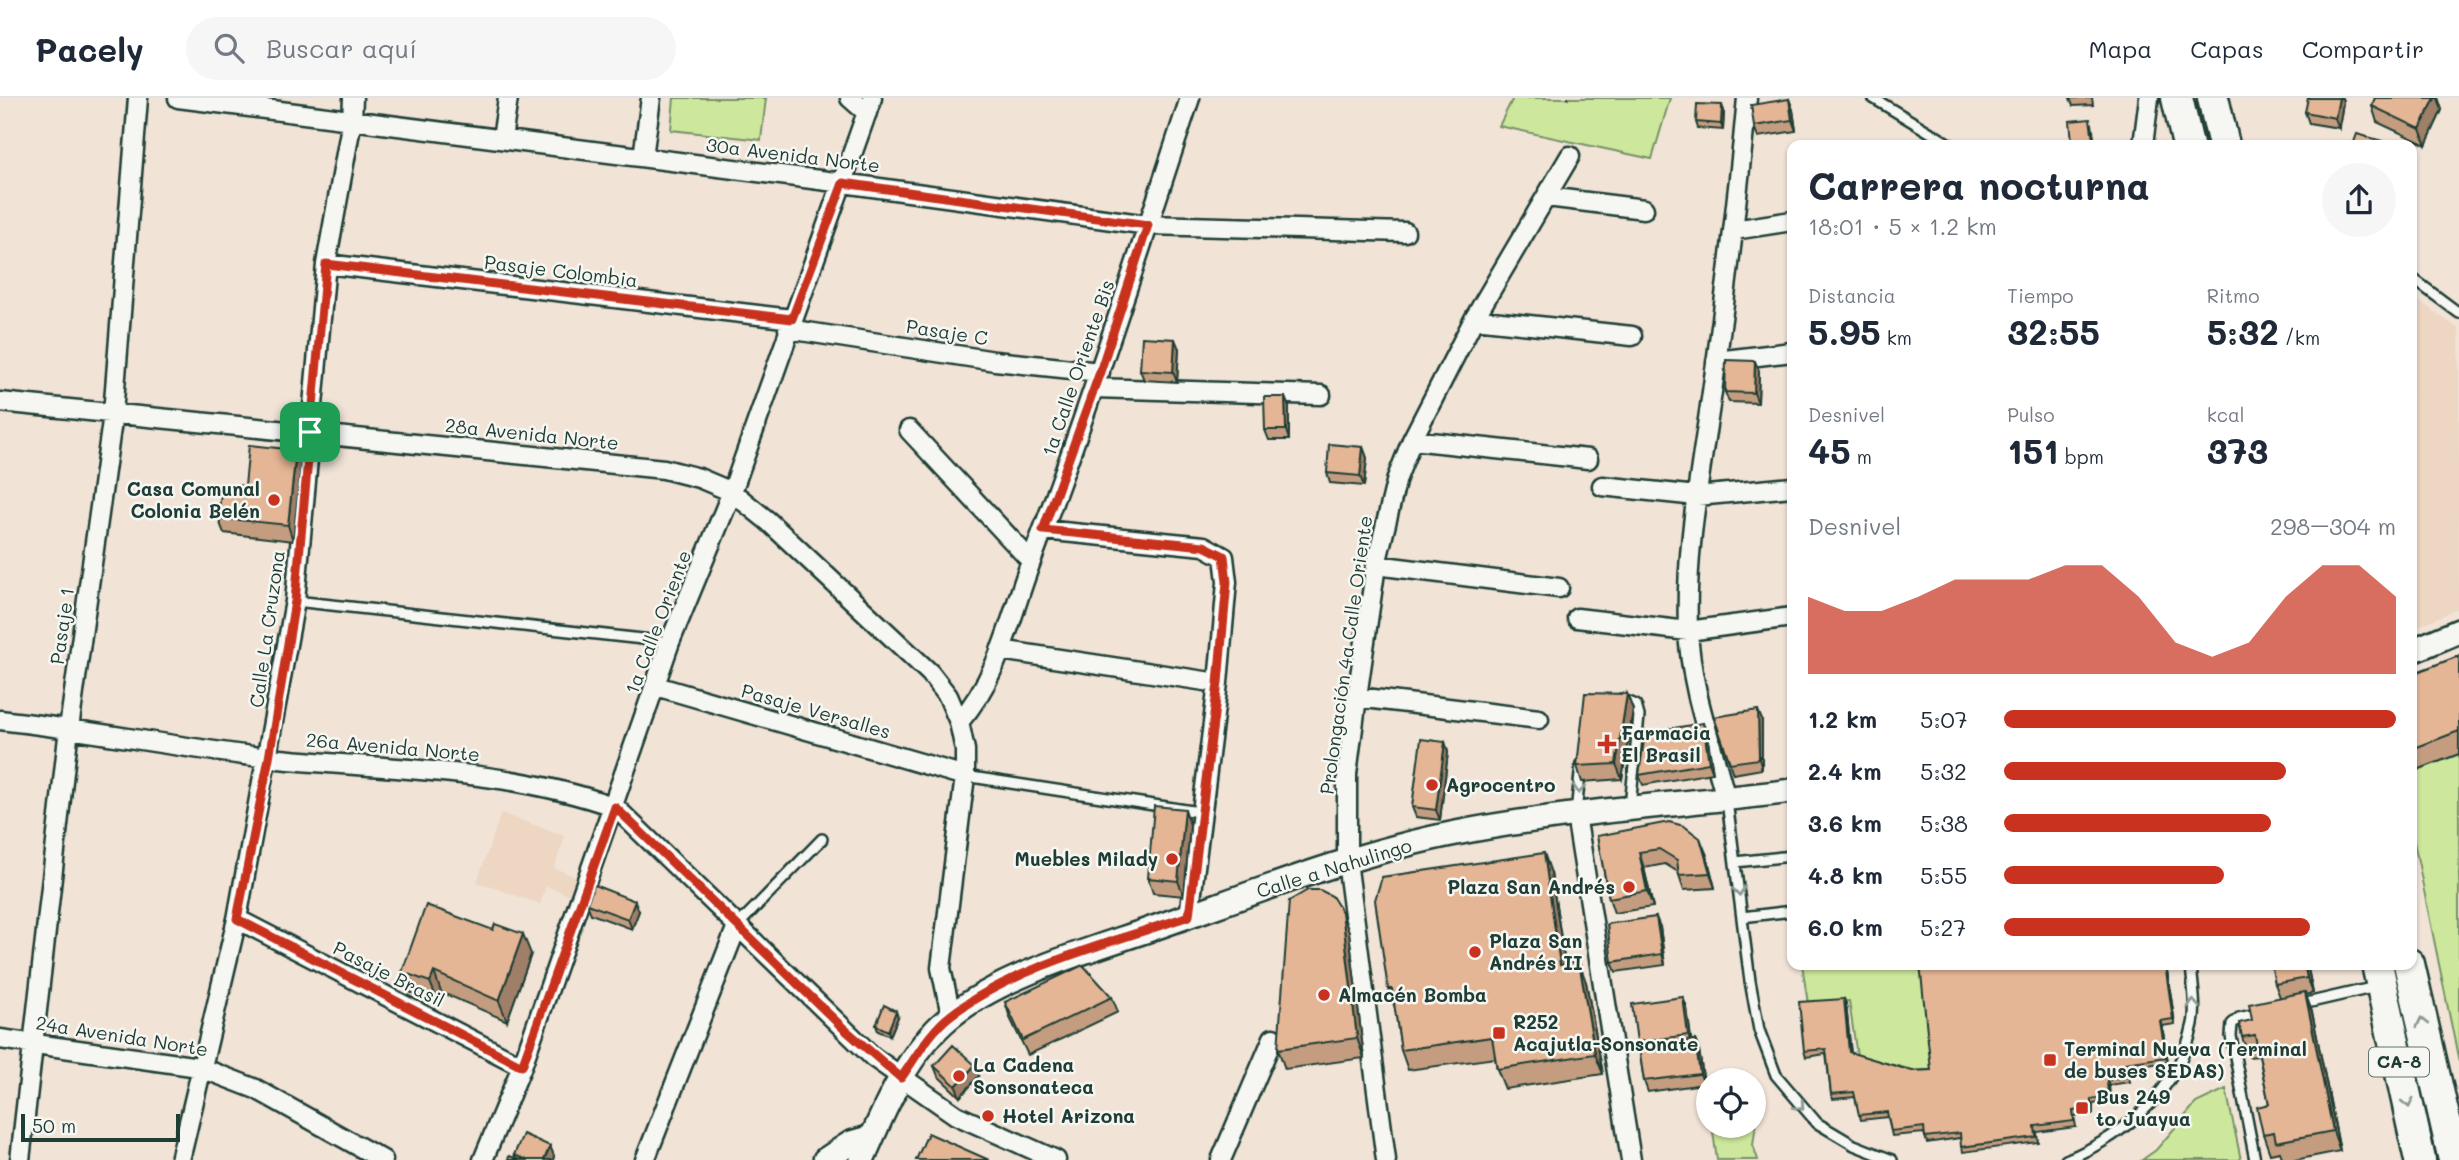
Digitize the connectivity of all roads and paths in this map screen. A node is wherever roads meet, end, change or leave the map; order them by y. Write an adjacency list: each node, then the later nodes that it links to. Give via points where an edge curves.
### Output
1 (138, 98): 40 (street, Pasaje 1)
2 (178, 98): 14 (street, 30a Avenida Norte)
3 (353, 98): 14 (street, Calle La Cruzona)
4 (508, 98): 15 (street)
5 (651, 98): 21 (street)
6 (850, 98): 13 (street)
7 (1190, 98): 26 (street, 1a Calle Oriente Bis)
8 (1747, 98): 27 (street)
9 (1873, 98): 16 (lane)
10 (2149, 98): 17 (street)
11 (2177, 98): 18 (highway)
12 (2213, 98): 19 (highway)
13 (870, 105): 22 (street, 1a Calle Oriente)
14 (352, 120): 15 (street, 30a Avenida Norte); 29 (street, Calle La Cruzona)
15 (502, 139): 21 (street, 30a Avenida Norte)
16 (1943, 140)
17 (2144, 140)
18 (2187, 140)
19 (2223, 140)
20 (1570, 156): 23 (street, Prolongación 4a Calle Oriente)
21 (643, 158): 22 (street, 30a Avenida Norte)
22 (843, 183): 26 (street, 30a Avenida Norte); 33 (street, 1a Calle Oriente)
23 (1547, 197): 24 (street); 32 (street, Prolongación 4a Calle Oriente)
24 (1644, 209)
25 (1787, 223): 27 (street)
26 (1148, 225): 28 (street, 30a Avenida Norte); 37 (street, 1a Calle Oriente Bis)
27 (1734, 230): 36 (street)
28 (1405, 232)
29 (326, 264): 33 (street, Pasaje Colombia); 42 (street, Calle La Cruzona)
30 (2417, 282): 31 (lane)
31 (2459, 313)
32 (1474, 319): 34 (street); 43 (street, Prolongación 4a Calle Oriente)
33 (790, 324): 37 (street, Pasaje C); 47 (street, 1a Calle Oriente)
34 (1632, 336)
35 (1787, 353): 36 (street)
36 (1716, 361): 48 (street)
37 (1097, 380): 38 (street, Pasaje C); 49 (street, 1a Calle Oriente Bis)
38 (1321, 395)
39 (0, 402): 40 (street, 28a Avenida Norte)
40 (113, 414): 42 (street, 28a Avenida Norte); 68 (street, Pasaje 1)
41 (909, 430): 50 (street)
42 (310, 432): 47 (street, 28a Avenida Norte, via 664,469); 53 (street, Calle La Cruzona)
43 (1412, 440): 44 (street); 51 (street, Prolongación 4a Calle Oriente, via 1386,513)
44 (1588, 459)
45 (1602, 486): 48 (street)
46 (1787, 487): 48 (street)
47 (732, 492): 58 (street, 1a Calle Oriente); 67 (street, 28a Avenida Norte, via 930,673)
48 (1697, 496): 56 (street)
49 (1043, 530): 50 (street, 1a Calle Oriente Bis); 61 (street, via 1204,546 1224,556 1227,582)
50 (1031, 561): 60 (street, 1a Calle Oriente Bis)
51 (1376, 565): 52 (street); 63 (street, Prolongación 4a Calle Oriente)
52 (1559, 588)
53 (295, 601): 58 (lane); 70 (street, Calle La Cruzona)
54 (1577, 618): 56 (street)
55 (1787, 618): 56 (street)
56 (1688, 631): 73 (street)
57 (2459, 631): 59 (street)
58 (670, 642): 62 (street, 1a Calle Oriente)
59 (2417, 649)
60 (1000, 650): 61 (street); 67 (street, 1a Calle Oriente Bis, via 980,698)
61 (1218, 683): 76 (street)
62 (656, 686): 71 (street, Pasaje Versalles); 74 (street, 1a Calle Oriente)
63 (1357, 697): 65 (street); 80 (street, Prolongación 4a Calle Oriente, via 1347,774)
64 (1615, 699): 75 (lane, via 1636,705 1639,716)
65 (1539, 719)
66 (0, 720): 68 (street, 26a Avenida Norte)
67 (960, 722): 71 (street, 28a Avenida Norte)
68 (69, 727): 70 (street, 26a Avenida Norte); 95 (street, Pasaje 1)
69 (1583, 750): 77 (lane, one-way to 77)
70 (269, 758): 74 (street, 26a Avenida Norte, via 455,771 579,795); 85 (street, Calle La Cruzona)
71 (965, 776): 76 (lane); 92 (street, 28a Avenida Norte, via 941,968)
72 (1787, 791): 73 (street, Calle a Nahulingo)
73 (1726, 799): 75 (street, Calle a Nahulingo); 81 (lane)
74 (615, 807): 86 (street, 26a Avenida Norte); 96 (street, 1a Calle Oriente)
75 (1630, 808): 77 (street, Calle a Nahulingo)
76 (1199, 812): 83 (street)
77 (1576, 815): 80 (street, Calle a Nahulingo, via 1456,833); 110 (street)
78 (822, 839): 86 (lane)
79 (1787, 857): 81 (lane)
80 (1347, 861): 83 (street, Calle a Nahulingo); 109 (street, Prolongación 4a Calle Oriente)
81 (1735, 862): 84 (lane, one-way to 84)
82 (1787, 912): 84 (lane)
83 (1189, 916): 92 (street, Calle a Nahulingo, via 1049,965)
84 (1742, 917): 111 (lane, one-way to 111, via 1759,1030 1776,1075 1817,1124)
85 (237, 919): 96 (street, Pasaje Brasil); 97 (street, Calle La Cruzona)
86 (737, 926): 98 (street, 26a Avenida Norte, via 873,1057); 104 (street)
87 (2191, 970): 112 (lane, one-way to 87, via 2127,1125 2156,1100 2178,1070 2194,1022)
88 (2410, 970): 115 (highway, CA-8, one-way to 88)
89 (2379, 975): 90 (lane); 114 (highway, CA-8, one-way to 114)
90 (2292, 1006)
91 (2265, 1012): 113 (lane, via 2239,1018 2232,1024 2231,1036)
92 (951, 1015): 98 (street, Calle a Nahulingo)
93 (1273, 1038): 108 (street)
94 (0, 1039): 95 (street, 24a Avenida Norte)
95 (32, 1041): 97 (street, 24a Avenida Norte); 100 (street, Pasaje 1)
96 (522, 1066): 103 (street, 1a Calle Oriente)
97 (199, 1067): 101 (street, Calle La Cruzona); 102 (street, 24a Avenida Norte, via 256,1089)
98 (901, 1078): 99 (street, Calle a Nahulingo); 107 (street, 26a Avenida Norte, via 956,1115)
99 (873, 1137): 105 (street, via 851,1143); 106 (street, Calle a Nahulingo)
100 (20, 1160)
101 (180, 1160)
102 (383, 1160)
103 (483, 1160)
104 (646, 1160)
105 (825, 1160)
106 (862, 1160)
107 (1056, 1160)
108 (1221, 1160)
109 (1386, 1160)
110 (1631, 1160)
111 (1892, 1160)
112 (2066, 1160)
113 (2255, 1160)
114 (2420, 1160)
115 (2454, 1160)

